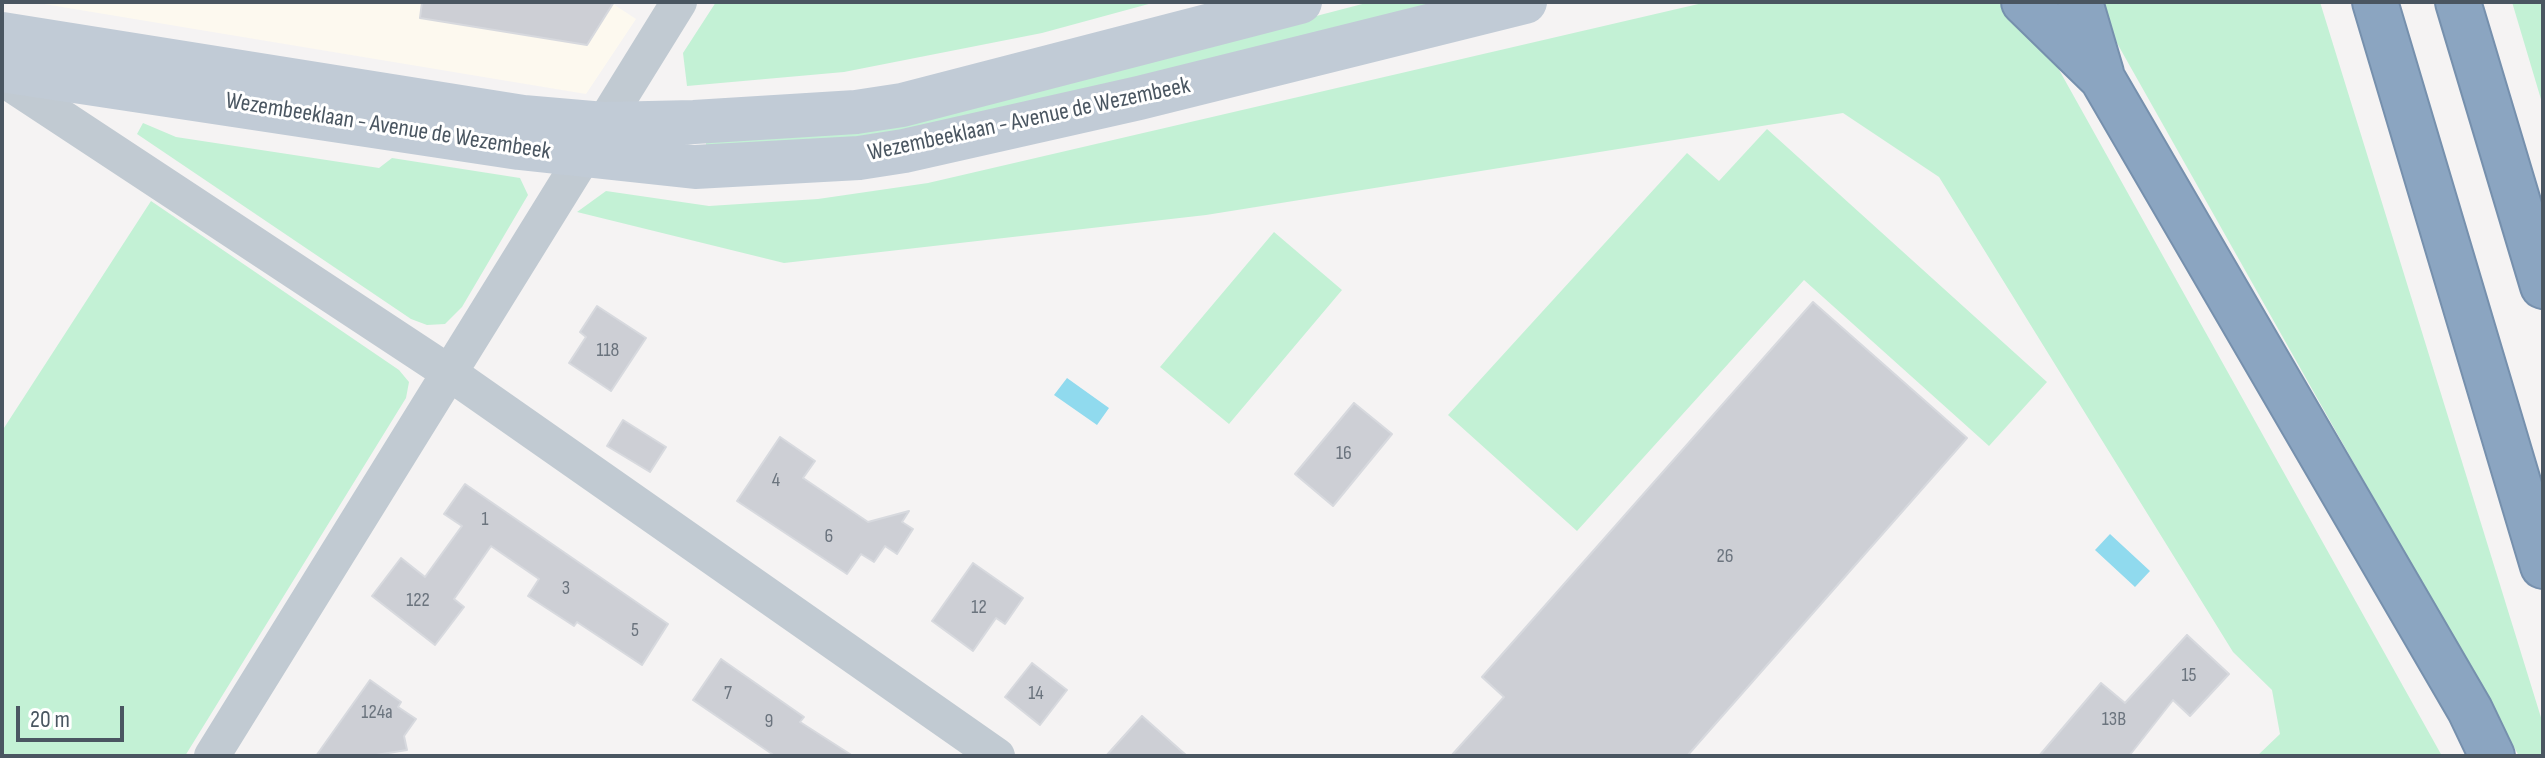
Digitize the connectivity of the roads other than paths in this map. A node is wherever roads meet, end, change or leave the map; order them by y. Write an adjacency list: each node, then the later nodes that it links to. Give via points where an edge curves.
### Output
1 (679, 2): 12 (street)
2 (1300, 2): 12 (main road, Wezembeeklaan - Avenue de Wezembeek, via 902,105)
3 (1525, 2): 12 (main road, Wezembeeklaan - Avenue de Wezembeek, via 1139,98 859,158 695,167)
4 (2024, 2): 11 (highway)
5 (2080, 2): 11 (highway)
6 (2375, 2): 15 (highway)
7 (2458, 2): 13 (highway)
8 (2, 34): 12 (main road, Wezembeeklaan - Avenue de Wezembeek, via 523,117)
9 (2, 70): 12 (main road, Wezembeeklaan - Avenue de Wezembeek)
10 (2, 78): 14 (street)
11 (2102, 78): 18 (highway)
12 (594, 140): 14 (street)
13 (2543, 286)
14 (451, 374): 16 (street); 17 (street)
15 (2543, 566)
16 (212, 756)
17 (997, 756)
18 (2492, 756)

